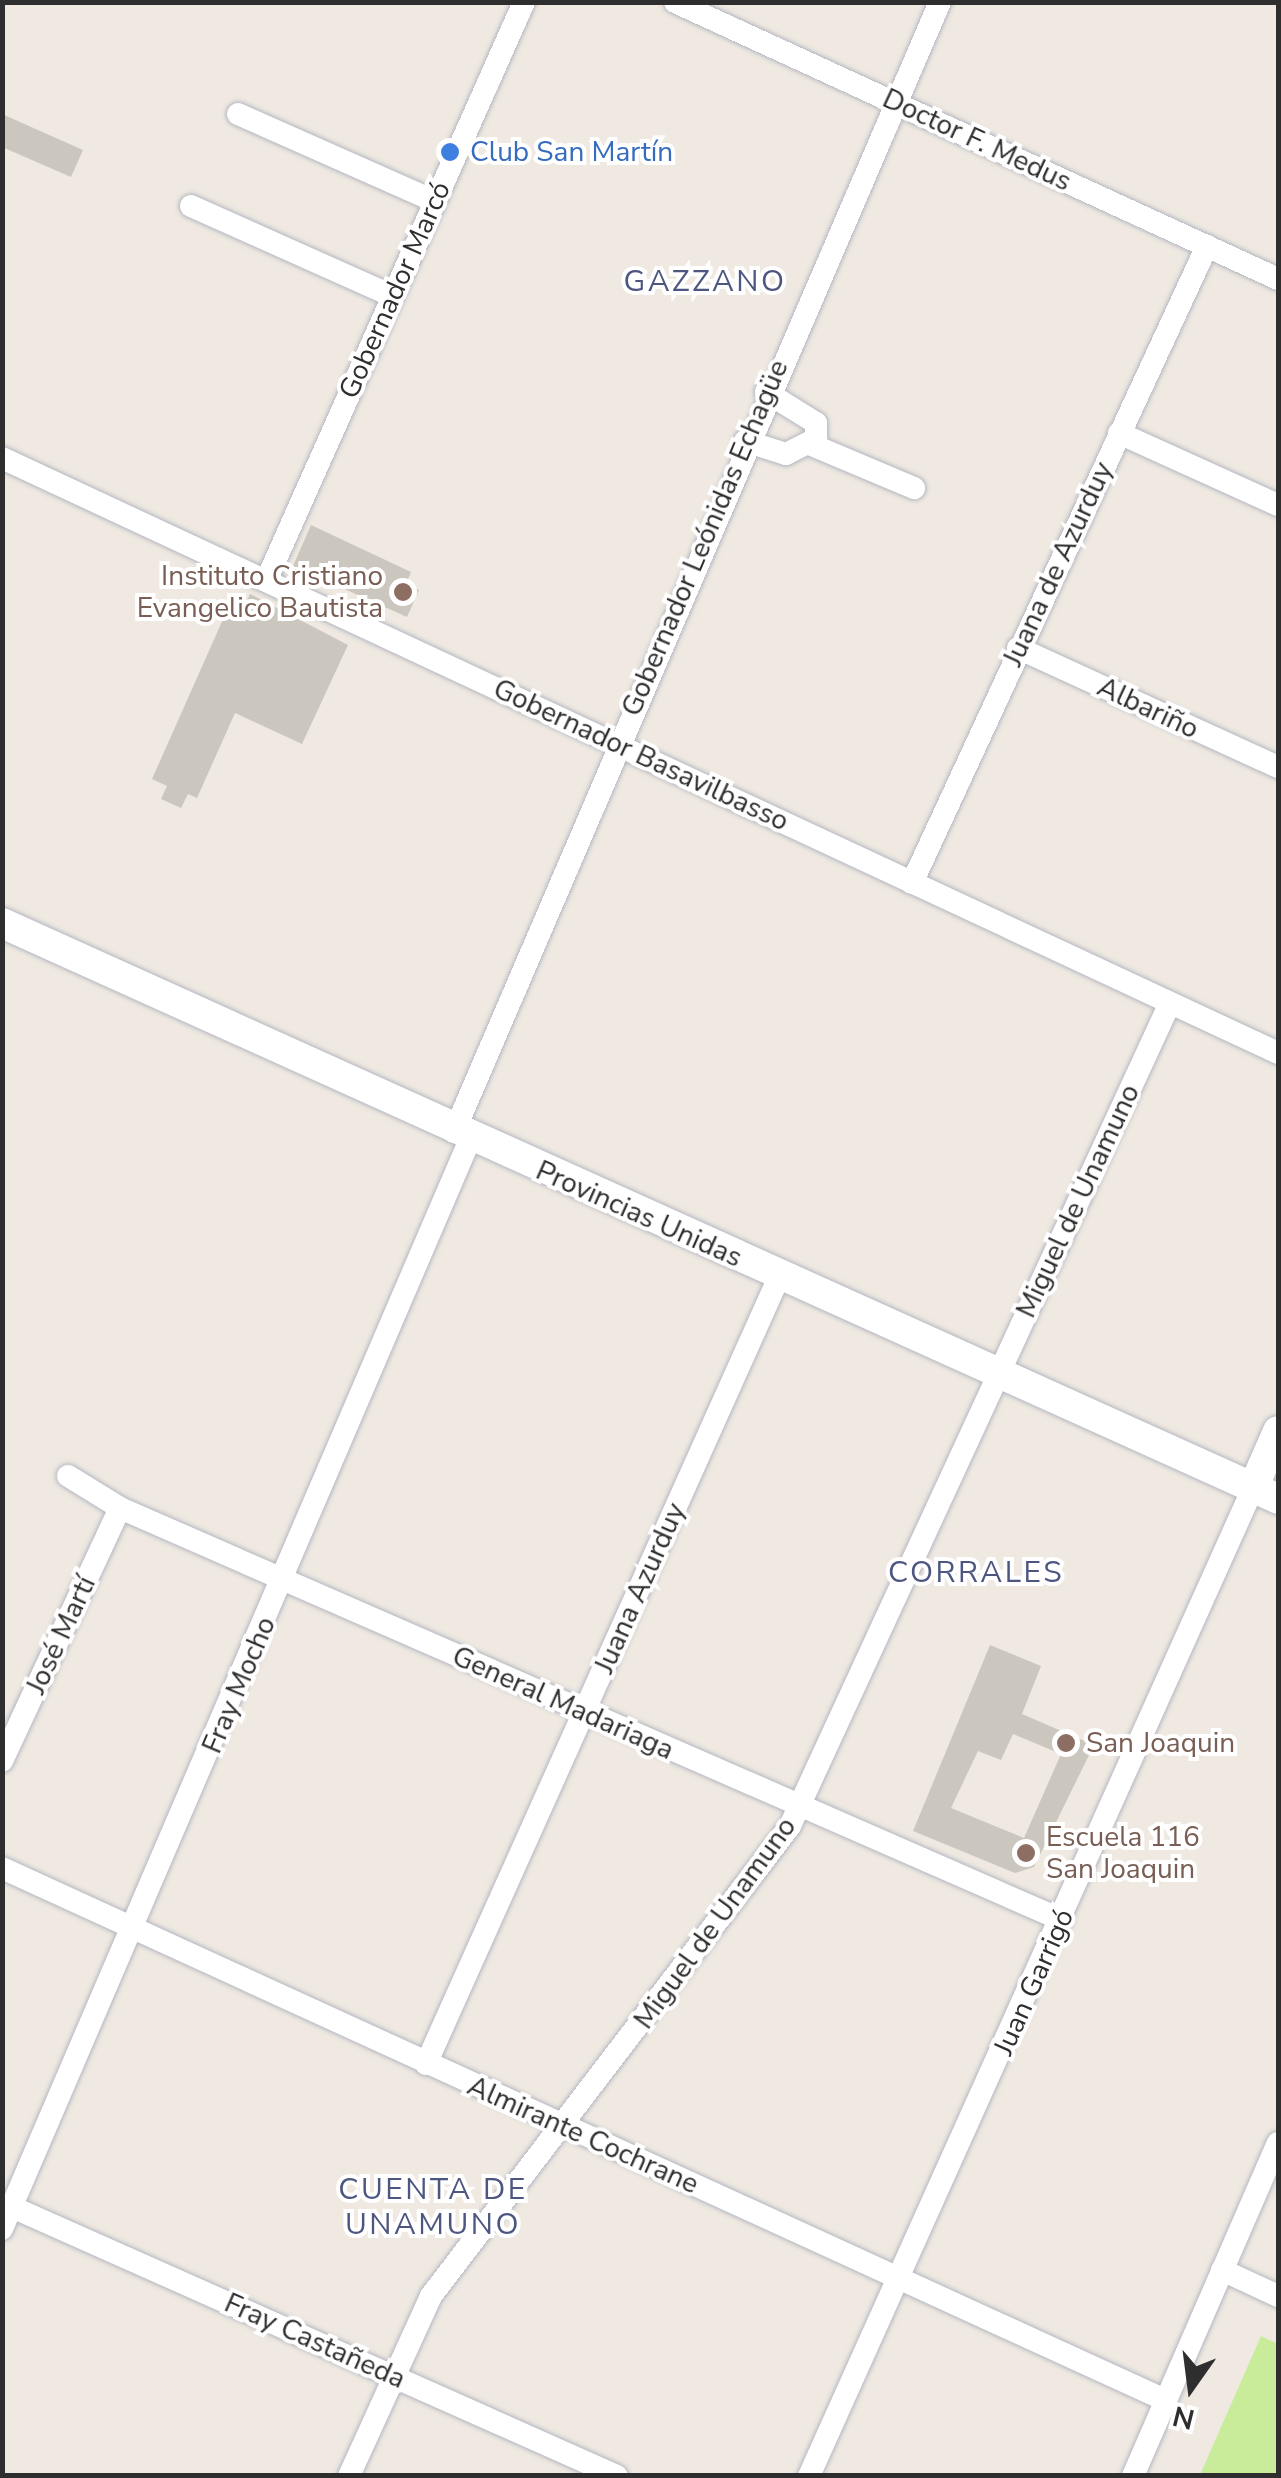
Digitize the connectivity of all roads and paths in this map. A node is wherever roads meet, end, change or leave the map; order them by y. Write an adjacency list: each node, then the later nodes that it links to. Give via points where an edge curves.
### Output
1 (524, 2): 6 (street, Gobernador Marcó)
2 (675, 2): 4 (street, Doctor F. Medus)
3 (940, 2): 4 (street, Gobernador Leónidas Echagüe)
4 (894, 102): 8 (street, Doctor F. Medus); 11 (street, Gobernador Leónidas Echagüe)
5 (238, 114): 6 (street)
6 (434, 201): 10 (street, Gobernador Marcó)
7 (191, 206): 10 (street)
8 (1207, 246): 9 (street, Doctor F. Medus); 12 (street, Juana de Azurduy)
9 (1278, 278)
10 (392, 296): 18 (street, Gobernador Marcó)
11 (766, 392): 13 (street, Gobernador Leónidas Echagüe); 14 (street, via 816,423)
12 (1118, 433): 17 (street); 19 (street, Juana de Azurduy)
13 (745, 440): 14 (street, via 786,454); 20 (street, Gobernador Leónidas Echagüe)
14 (812, 444): 16 (street)
15 (2, 458): 18 (street, Gobernador Basavilbasso)
16 (914, 488)
17 (1278, 505)
18 (266, 579): 20 (street, Gobernador Basavilbasso)
19 (1018, 648): 21 (street, Albariño); 22 (street, Juana de Azurduy)
20 (618, 745): 22 (street, Gobernador Basavilbasso); 26 (street, Gobernador Leónidas Echagüe)
21 (1278, 768)
22 (912, 883): 24 (street, Gobernador Basavilbasso)
23 (2, 923): 26 (street, Provincias Unidas)
24 (1169, 1005): 25 (street, Gobernador Basavilbasso); 28 (street, Miguel de Unamuno)
25 (1278, 1053)
26 (462, 1135): 27 (street, Provincias Unidas); 33 (street, Fray Mocho)
27 (780, 1277): 28 (street, Provincias Unidas); 34 (street, Juana Azurduy)
28 (996, 1377): 31 (street, Provincias Unidas); 36 (street, Miguel de Unamuno)
29 (1278, 1431): 31 (street, Juan Garrigó)
30 (68, 1476): 32 (street, General Madariaga)
31 (1266, 1493): 38 (street, Juan Garrigó)
32 (120, 1508): 33 (street, General Madariaga); 35 (street, José Martí)
33 (285, 1578): 34 (street, General Madariaga); 39 (street, Fray Mocho)
34 (584, 1714): 36 (street, General Madariaga); 40 (street, Juana Azurduy)
35 (6, 1746)
36 (800, 1807): 38 (street, General Madariaga); 41 (street, Miguel de Unamuno)
37 (2, 1868): 39 (street, Almirante Cochrane)
38 (1062, 1920): 46 (street, Juan Garrigó)
39 (133, 1931): 40 (street, Almirante Cochrane); 43 (street, Fray Mocho)
40 (426, 2064): 41 (street, Almirante Cochrane)
41 (564, 2127): 46 (street, Almirante Cochrane); 48 (street, Miguel de Unamuno, via 431,2296)
42 (1278, 2143): 45 (street)
43 (12, 2207): 44 (street, Fray Mocho); 48 (street, Fray Castañeda)
44 (2, 2230)
45 (1222, 2270): 47 (street); 49 (street)
46 (900, 2276): 49 (street, Almirante Cochrane); 52 (street, Juan Garrigó)
47 (1278, 2296)
48 (394, 2376): 50 (street, Miguel de Unamuno); 51 (street, Fray Castañeda)
49 (1165, 2400): 53 (street)
50 (349, 2476)
51 (617, 2476)
52 (809, 2476)
53 (1133, 2476)

